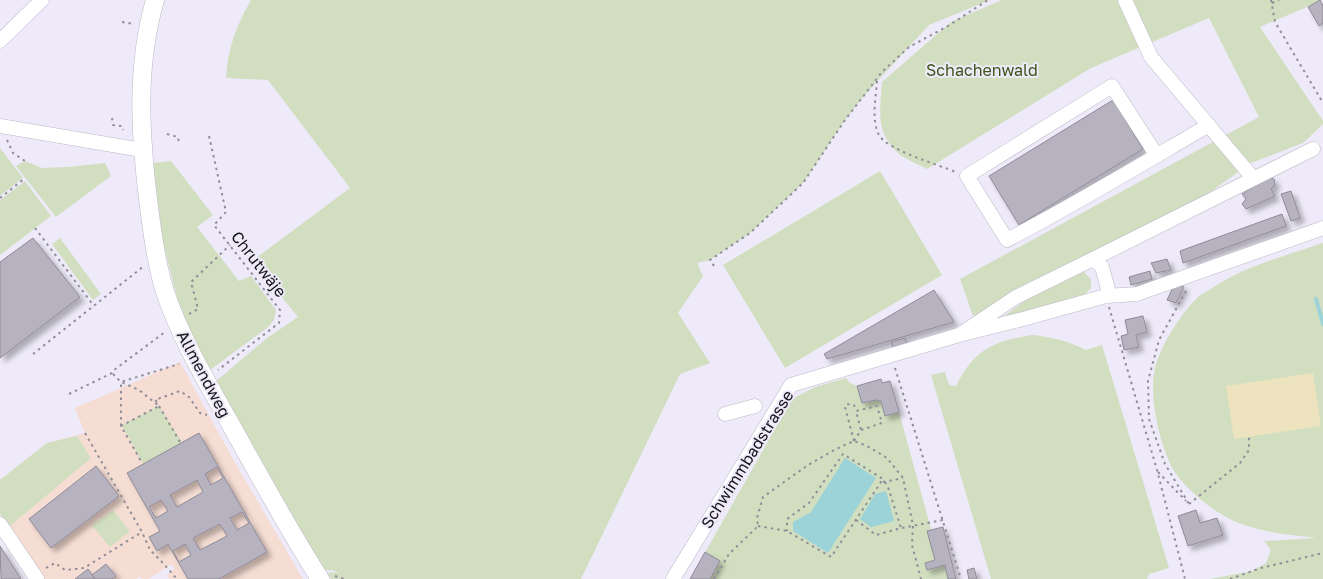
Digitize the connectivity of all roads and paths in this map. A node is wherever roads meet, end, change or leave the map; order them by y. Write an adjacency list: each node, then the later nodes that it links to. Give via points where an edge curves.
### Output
1 (42, 0): 9 (street)
2 (155, 0): 20 (main road, Allmendweg, via 142,75)
3 (988, 0): 10 (path, via 909,47 882,72)
4 (1125, 0): 13 (street, via 1151,57)
5 (1279, 0): 6 (path)
6 (1272, 2): 11 (path, via 1275,22)
7 (122, 22): 8 (path)
8 (139, 25)
9 (0, 41)
10 (877, 81): 23 (path, via 875,121 888,146); 32 (path, via 845,120 803,183 750,233 710,260)
11 (1323, 103)
12 (112, 118): 15 (path, via 112,124 122,126)
13 (1209, 125): 21 (street); 24 (street)
14 (0, 126): 20 (street); 22 (path, via 13,153)
15 (123, 130)
16 (167, 134): 18 (path, via 178,136)
17 (209, 136): 29 (path, Chrutwäje, via 226,212 214,224)
18 (179, 143)
19 (1313, 149): 24 (street, Schwimmbadstrasse)
20 (142, 150): 30 (main road, Allmendweg)
21 (1157, 156): 23 (street, via 1007,240); 23 (street, via 1112,86)
22 (25, 161)
23 (967, 176)
24 (1253, 178): 31 (street, Schwimmbadstrasse)
25 (24, 179): 26 (path)
26 (0, 198)
27 (35, 228): 35 (path)
28 (1323, 228): 33 (street, Schwimmbadstrasse)
29 (230, 245): 36 (path, via 191,282 198,309); 42 (path, Chrutwäje, via 280,310 279,323)
30 (156, 257): 35 (path); 36 (main road, Allmendweg)
31 (1093, 259): 34 (street, via 1102,266 1108,289); 37 (street, Schwimmbadstrasse, via 1016,297)
32 (714, 266)
33 (1195, 273): 34 (street, Schwimmbadstrasse, via 1136,294); 62 (path, via 1159,340 1148,381 1149,418 1165,464)
34 (1106, 296): 37 (street, Schwimmbadstrasse); 59 (path)
35 (94, 306): 38 (path)
36 (177, 322): 41 (path); 42 (main road, Allmendweg)
37 (959, 335): 39 (street, Schwimmbadstrasse)
38 (32, 354)
39 (891, 356): 64 (path); 75 (street, Schwimmbadstrasse, via 791,385)
40 (184, 362): 43 (path)
41 (112, 373): 43 (path); 44 (path)
42 (206, 380): 74 (main road, Allmendweg)
43 (121, 382): 45 (path, via 139,390); 50 (path)
44 (69, 394)
45 (159, 406): 49 (path, via 155,400 180,390 200,413); 50 (path); 55 (path)
46 (754, 406): 48 (street)
47 (856, 411): 51 (path); 51 (path, via 878,406 882,423); 54 (path, via 851,403 845,407)
48 (725, 414)
49 (212, 416)
50 (121, 426): 58 (path)
51 (861, 430): 54 (path)
52 (85, 433): 70 (path)
53 (1249, 437): 62 (path, via 1249,450 1240,462)
54 (854, 441): 56 (path); 60 (path, via 887,458)
55 (180, 442)
56 (840, 447): 57 (path); 67 (path, via 763,497)
57 (843, 454): 61 (path); 69 (path, via 809,504 787,518)
58 (142, 463)
59 (1157, 470): 62 (path); 79 (path)
60 (902, 478): 61 (path); 66 (path)
61 (883, 480): 63 (path); 68 (path)
62 (1189, 504)
63 (856, 520): 68 (path, via 876,535); 69 (path, via 831,557)
64 (943, 520): 66 (path); 78 (path)
65 (0, 524): 72 (street)
66 (913, 525): 68 (path); 77 (path, via 912,545)
67 (758, 526): 69 (path); 76 (path, via 729,554)
68 (901, 528)
69 (787, 531)
70 (142, 532): 72 (path, via 84,568 65,570 55,563); 73 (path, via 150,550)
71 (1323, 553): 80 (path)
72 (36, 577)
73 (177, 579)
74 (320, 579)
75 (673, 579)
76 (714, 579)
77 (921, 579)
78 (961, 579)
79 (1185, 579)
80 (1230, 579)

